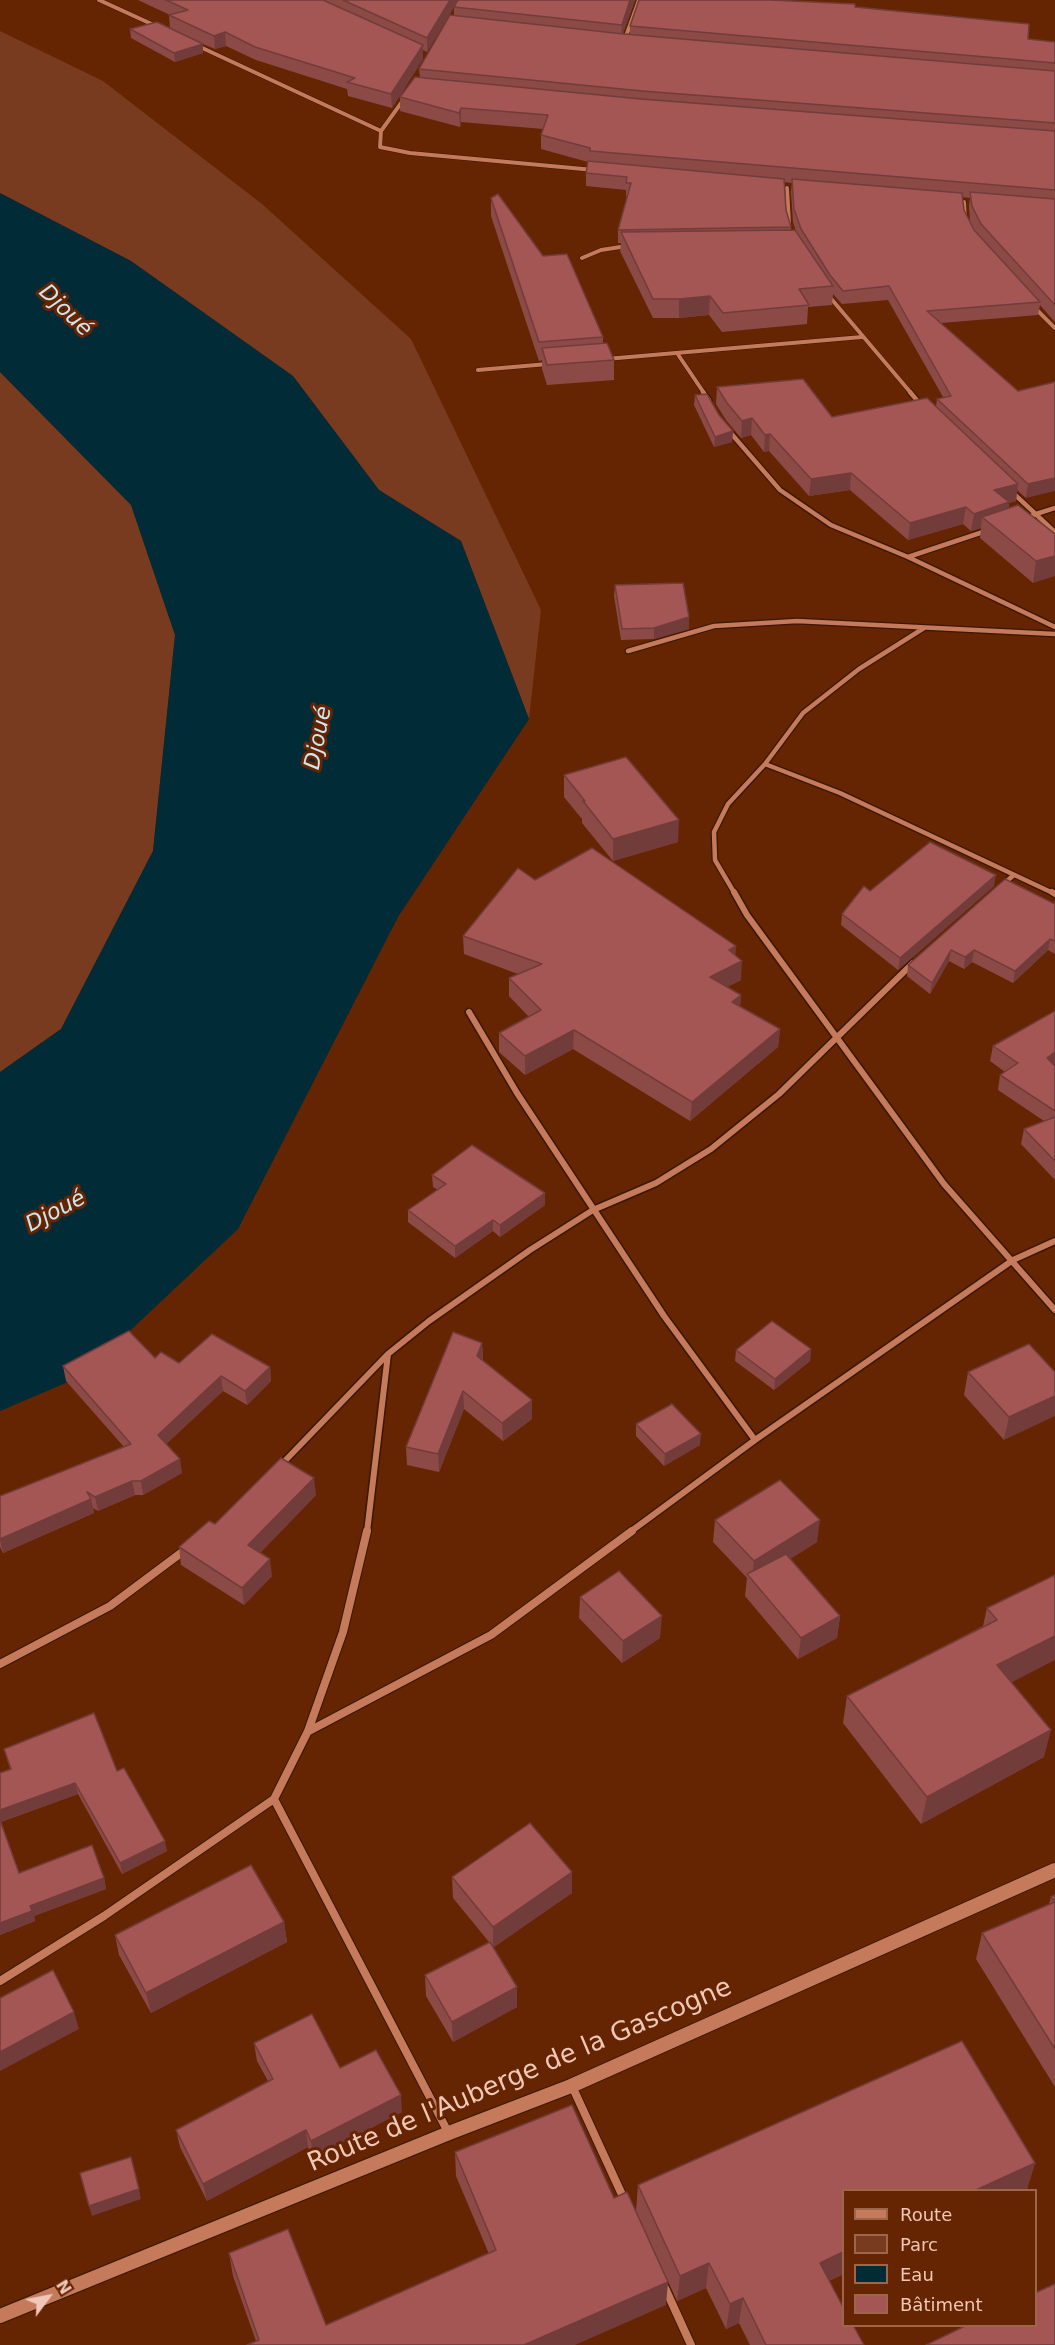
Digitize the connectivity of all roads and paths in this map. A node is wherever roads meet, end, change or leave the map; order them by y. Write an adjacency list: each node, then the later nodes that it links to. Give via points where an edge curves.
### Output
1 (99, 0): 3 (street)
2 (639, 0): 4 (street)
3 (164, 30)
4 (624, 43)
5 (197, 45): 7 (street)
6 (406, 95): 7 (street)
7 (381, 131): 8 (street, via 380,147 389,150)
8 (598, 170)
9 (775, 187): 10 (street)
10 (787, 188): 11 (street); 16 (street)
11 (798, 189)
12 (954, 201): 13 (street)
13 (963, 202): 14 (street); 15 (street)
14 (975, 203)
15 (966, 222)
16 (792, 233)
17 (636, 246): 18 (street, via 601,250)
18 (582, 258)
19 (825, 291): 22 (street)
20 (1029, 302): 21 (street)
21 (1055, 328)
22 (862, 338): 23 (street); 28 (street)
23 (677, 353): 24 (street); 27 (street)
24 (595, 360)
25 (560, 363): 26 (street)
26 (478, 370)
27 (714, 407)
28 (922, 407)
29 (722, 423): 36 (street, via 780,490 831,525)
30 (1004, 484): 32 (street)
31 (1055, 508): 32 (street)
32 (1036, 514): 33 (street); 35 (street)
33 (1025, 518)
34 (993, 529): 36 (street)
35 (1055, 532)
36 (908, 557): 37 (street)
37 (1055, 627)
38 (924, 628): 39 (street); 40 (street, via 797,621 714,626); 41 (street, via 859,669 803,713)
39 (1055, 634)
40 (628, 651)
41 (765, 764): 42 (street, via 840,793); 47 (street, via 728,804 714,832 715,860 747,915)
42 (1014, 874): 43 (street); 44 (street)
43 (997, 889)
44 (1055, 894)
45 (923, 953): 47 (street)
46 (469, 1012): 48 (street)
47 (837, 1039): 48 (street, via 779,1094 711,1149 656,1183); 50 (street, via 944,1184)
48 (592, 1210): 52 (street, via 429,1321); 53 (street, via 663,1316)
49 (1055, 1241): 50 (street)
50 (1013, 1260): 51 (street); 53 (street)
51 (1055, 1310)
52 (388, 1354): 54 (street); 57 (street, via 367,1534 343,1632)
53 (755, 1440): 57 (street, via 491,1635)
54 (276, 1469)
55 (193, 1544): 56 (street, via 110,1606)
56 (0, 1664)
57 (308, 1731): 58 (street)
58 (274, 1798): 60 (street, via 104,1916); 62 (street)
59 (1055, 1870): 61 (street, Route de l'Auberge de la Gascogne)
60 (0, 1981)
61 (571, 2086): 62 (street, Route de l'Auberge de la Gascogne); 63 (street)
62 (449, 2133): 65 (street, Route de l'Auberge de la Gascogne)
63 (626, 2204)
64 (661, 2280): 66 (street)
65 (0, 2316)
66 (691, 2345)

